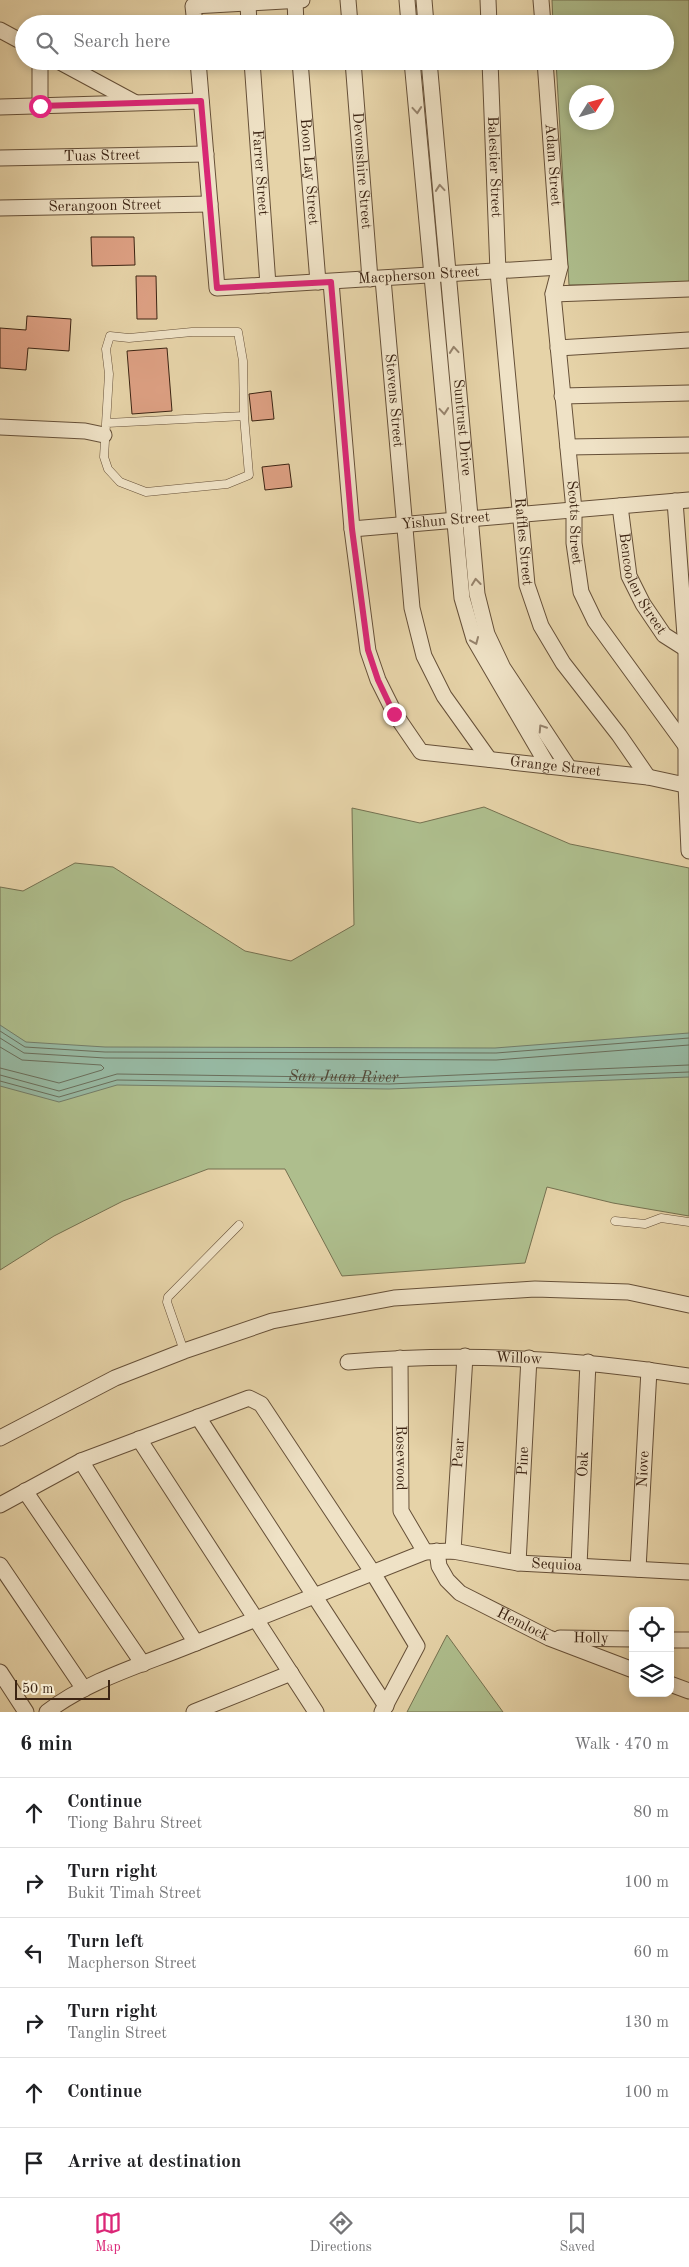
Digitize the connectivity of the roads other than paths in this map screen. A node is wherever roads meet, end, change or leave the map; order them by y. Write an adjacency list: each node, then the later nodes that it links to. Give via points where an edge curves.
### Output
1 (302, 0): 7 (street)
2 (348, 0): 12 (street)
3 (407, 0): 13 (street)
4 (424, 0): 14 (street)
5 (488, 0): 15 (street)
6 (541, 0): 16 (street)
7 (295, 1): 8 (street); 11 (street)
8 (248, 4): 9 (street, via 193,6); 10 (street)
9 (194, 15)
10 (249, 15)
11 (296, 15)
12 (349, 15)
13 (408, 15)
14 (425, 15)
15 (489, 15)
16 (542, 15)
17 (0, 30): 18 (street)
18 (15, 38)
19 (40, 70): 31 (street)
20 (75, 70): 30 (street)
21 (199, 70): 29 (street)
22 (253, 70): 43 (street, Farrer Street)
23 (301, 70): 42 (street, Boon Lay Street)
24 (354, 70): 41 (street, Devonshire Street)
25 (413, 70): 40 (street, Suntrust Drive, one-way to 40)
26 (430, 70): 39 (street, Suntrust Drive, one-way to 26)
27 (490, 70): 38 (street, Balestier Street)
28 (546, 70): 37 (street, Adam Street)
29 (201, 101): 30 (street); 33 (street)
30 (136, 103): 31 (street)
31 (40, 106): 32 (street)
32 (0, 107)
33 (206, 154): 34 (street, Tuas Street); 35 (street)
34 (0, 158)
35 (210, 204): 36 (street, Serangoon Street); 43 (street, Macpherson Street, via 217,288)
36 (0, 208)
37 (560, 267): 38 (street, Macpherson Street); 45 (street, Scotts Street)
38 (498, 272): 39 (street, Macpherson Street); 58 (street, Raffles Street)
39 (447, 275): 40 (street, Macpherson Street); 59 (street, Suntrust Drive, one-way to 39)
40 (432, 276): 41 (street, Macpherson Street); 59 (street, Suntrust Drive, one-way to 59)
41 (376, 279): 42 (street, Macpherson Street); 60 (street, Stevens Street)
42 (324, 282): 43 (street, Macpherson Street); 61 (street, Boon Lay Street)
43 (268, 285)
44 (689, 289): 45 (street)
45 (553, 294): 47 (street, Scotts Street)
46 (689, 340): 47 (street)
47 (558, 348): 49 (street, Scotts Street)
48 (689, 393): 49 (street)
49 (562, 396): 54 (street, Scotts Street)
50 (244, 416): 52 (lane); 52 (lane, via 249,475 227,484 146,492 120,482 108,469 104,456); 52 (lane, via 238,332 192,332 129,338 110,336 106,349)
51 (0, 427): 52 (street)
52 (105, 429)
53 (689, 445): 54 (street)
54 (568, 447): 57 (street, Scotts Street)
55 (682, 501): 56 (street, Yishun Street); 62 (street)
56 (620, 506): 57 (street, Yishun Street); 62 (street, Bencoolen Street, via 629,576 664,635)
57 (574, 510): 58 (street, Yishun Street); 63 (street, Scotts Street, via 574,543 581,592 595,621)
58 (520, 514): 59 (street, Yishun Street); 68 (street, Raffles Street, via 527,585 541,626 564,663)
59 (462, 519): 60 (street, Yishun Street); 66 (street, Suntrust Drive, one-way to 66, via 462,598 474,639); 67 (street, Suntrust Drive, one-way to 59, via 504,668 487,634)
60 (403, 524): 61 (street, Yishun Street); 65 (street, Stevens Street, via 412,608 424,656 444,696)
61 (352, 529): 64 (street, Boon Lay Street, via 368,650 394,714)
62 (686, 649): 63 (street)
63 (686, 746): 69 (street)
64 (421, 752): 65 (street, Grange Street)
65 (489, 760): 66 (street, Grange Street)
66 (548, 766): 67 (street, Grange Street)
67 (569, 768): 68 (street, Grange Street)
68 (648, 777): 69 (street, Grange Street)
69 (688, 786): 70 (street)
70 (688, 850)
71 (615, 1221): 72 (lane, via 645,1224 661,1218)
72 (689, 1222)
73 (239, 1225): 75 (lane, via 168,1297)
74 (689, 1305): 75 (street, via 628,1292 535,1289 394,1298 272,1321)
75 (184, 1351): 84 (street, via 114,1378)
76 (464, 1356): 77 (street, Willow); 78 (street, Willow); 89 (street, Pear)
77 (400, 1358): 79 (street, Willow); 90 (street, Rosewood, via 401,1511)
78 (529, 1358): 80 (street, Willow); 91 (street, Pine)
79 (348, 1362)
80 (588, 1362): 81 (street, Willow); 93 (street, Oak)
81 (649, 1370): 82 (street, Willow); 94 (street, Niove)
82 (689, 1376)
83 (198, 1417): 85 (street); 96 (street, via 249,1398 261,1404); 97 (street)
84 (0, 1438)
85 (139, 1439): 86 (street); 98 (street)
86 (81, 1461): 87 (street); 103 (street)
87 (25, 1491): 88 (street); 104 (street)
88 (0, 1505)
89 (453, 1551): 90 (street, Sequioa); 91 (street, Sequioa)
90 (431, 1552): 96 (street); 99 (street, Hemlock, via 447,1580 460,1593)
91 (518, 1563): 93 (street, Sequioa)
92 (0, 1565): 109 (street)
93 (579, 1566): 94 (street, Sequioa)
94 (638, 1569): 95 (street, Sequioa)
95 (689, 1572)
96 (373, 1573): 97 (street); 112 (street, via 417,1646)
97 (315, 1596): 98 (street); 112 (street)
98 (256, 1619): 103 (street); 107 (street)
99 (549, 1638): 100 (street, Holly); 105 (street, Hemlock)
100 (629, 1639)
101 (674, 1640): 102 (street)
102 (689, 1640)
103 (196, 1643): 104 (street)
104 (143, 1664): 109 (street)
105 (629, 1668)
106 (0, 1672): 113 (street)
107 (291, 1673): 115 (street); 116 (street)
108 (674, 1685): 110 (street)
109 (84, 1689): 111 (street)
110 (689, 1691)
111 (63, 1707): 114 (street)
112 (384, 1709)
113 (26, 1712)
114 (47, 1712)
115 (194, 1712)
116 (316, 1712)

